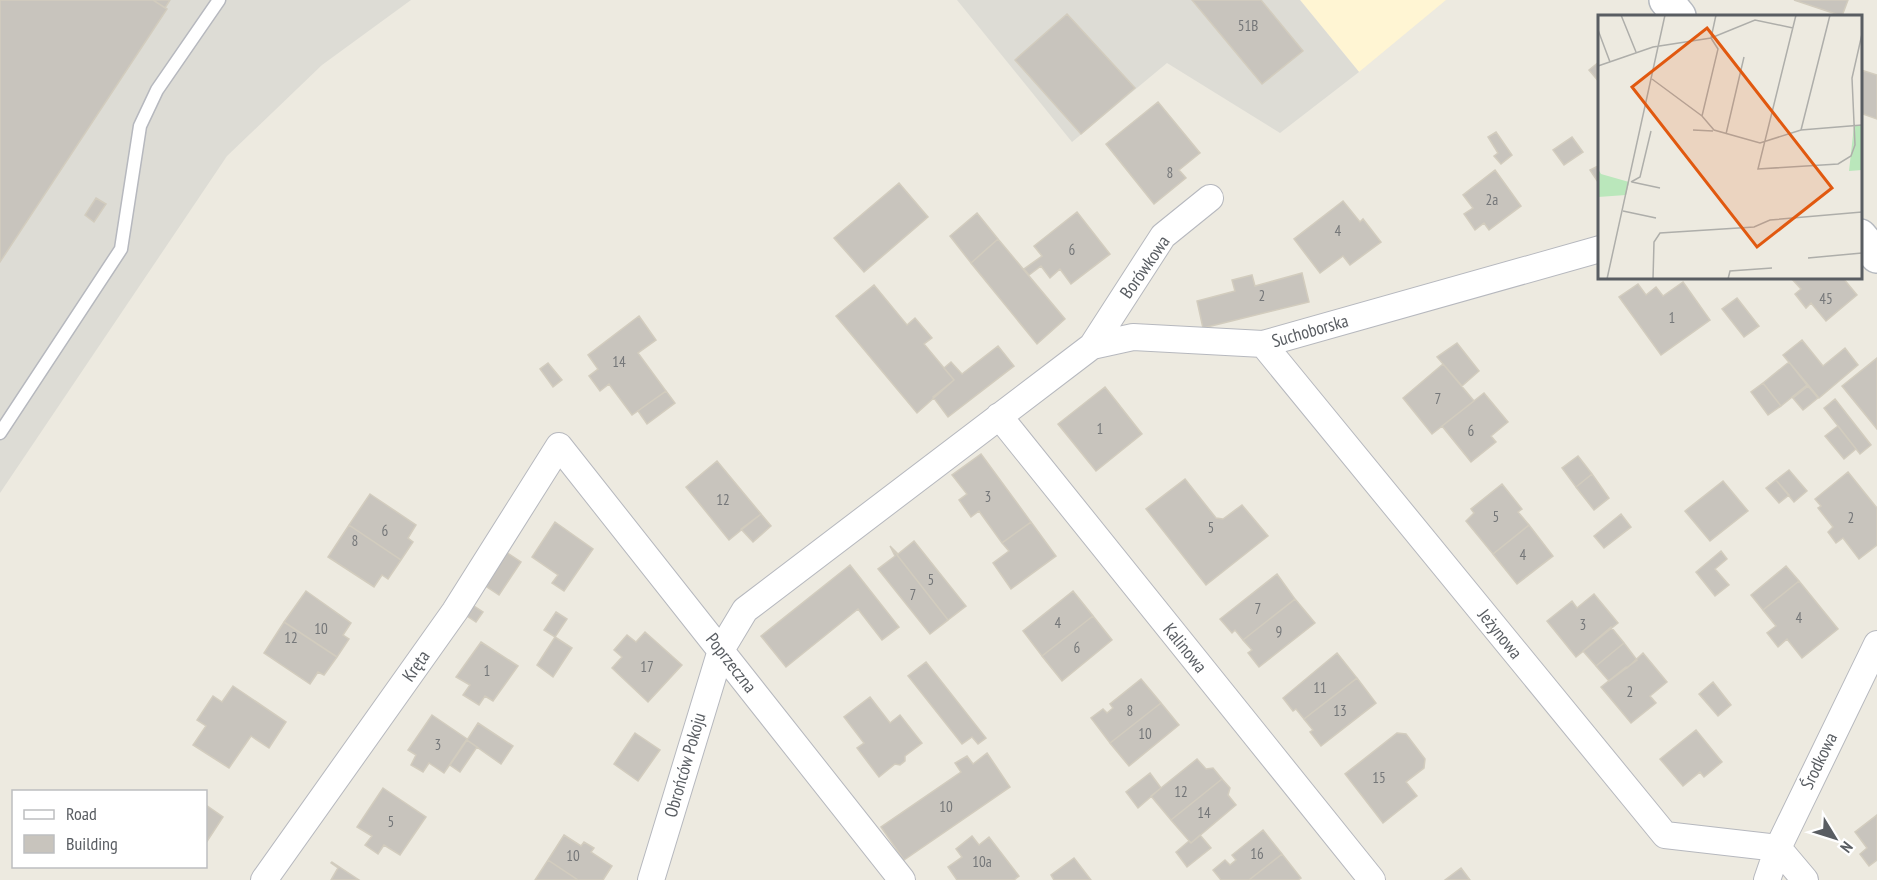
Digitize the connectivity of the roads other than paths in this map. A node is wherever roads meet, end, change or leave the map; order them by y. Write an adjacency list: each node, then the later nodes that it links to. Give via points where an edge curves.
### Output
1 (219, 0): 11 (lane, via 157,90 140,126 122,249)
2 (1666, 0): 3 (street)
3 (1678, 15)
4 (1210, 198): 9 (street, Borówkowa, via 1163,236)
5 (1862, 238): 7 (street)
6 (1598, 249): 8 (street, Suchoborska)
7 (1877, 256)
8 (1263, 344): 9 (street, Suchoborska, via 1133,337); 15 (street, Jeżynowa, via 1665,836)
9 (1092, 346): 10 (street, Suchoborska)
10 (999, 416): 14 (street, Obrońców Pokoju, via 745,610); 19 (street, Kalinowa)
11 (0, 433)
12 (559, 447): 14 (street, Poprzeczna); 16 (street, Kręta, via 455,611)
13 (1877, 644): 15 (street, Środkowa)
14 (721, 650): 17 (street, Obrońców Pokoju); 18 (street, Poprzeczna)
15 (1778, 848): 20 (street, Środkowa); 21 (street)
16 (264, 880)
17 (651, 880)
18 (902, 880)
19 (1372, 880)
20 (1767, 880)
21 (1804, 880)

